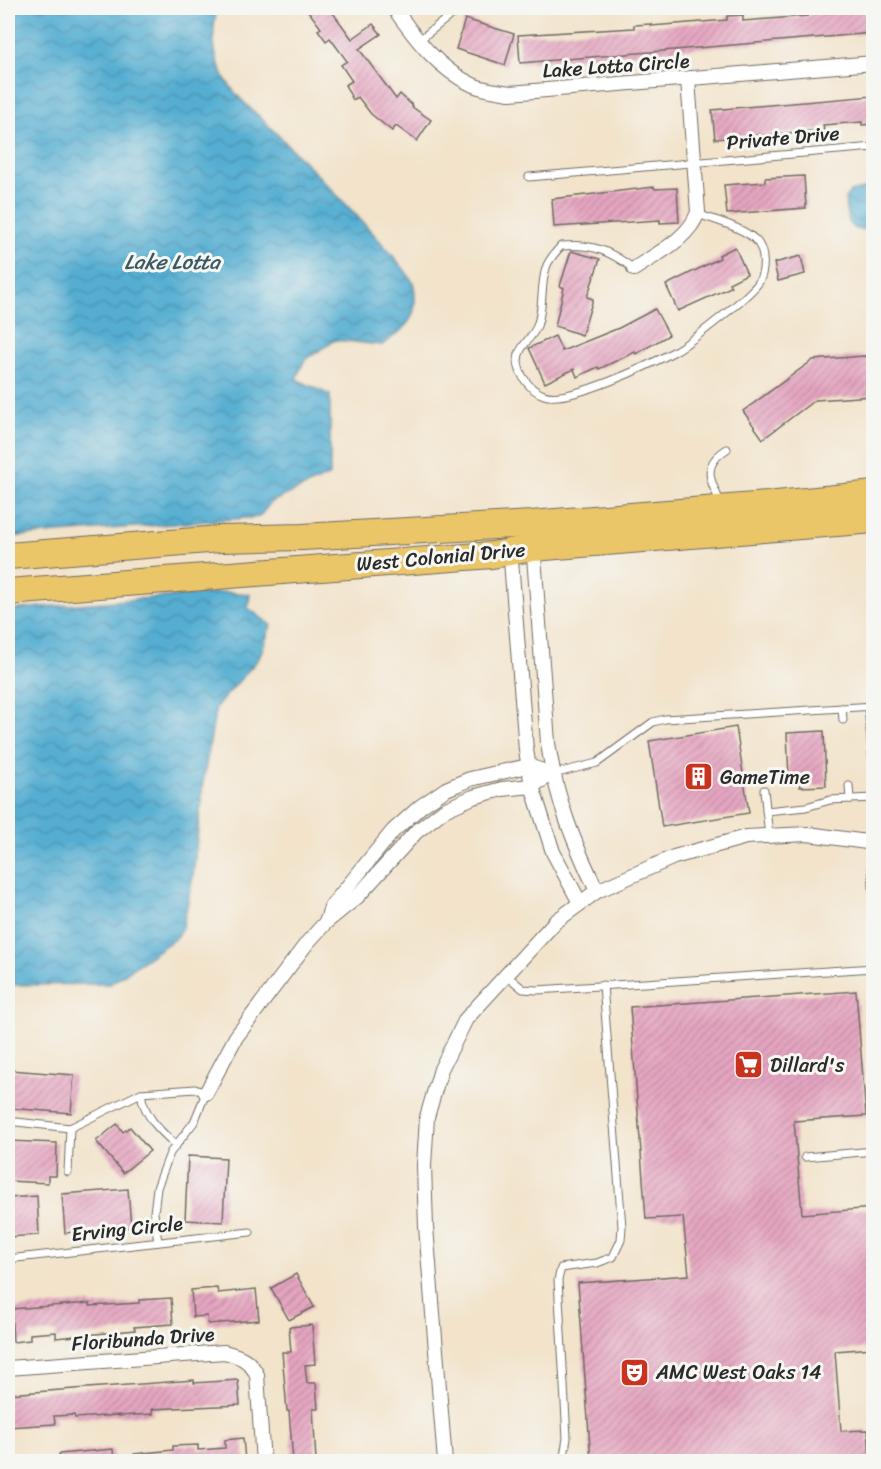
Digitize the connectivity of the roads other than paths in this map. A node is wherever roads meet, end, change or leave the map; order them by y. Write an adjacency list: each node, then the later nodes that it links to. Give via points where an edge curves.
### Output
1 (394, 8): 3 (street, Lake Lotta Circle)
2 (497, 8): 3 (lane, via 451,15)
3 (418, 41): 5 (street, Lake Lotta Circle, via 450,72 475,86 510,93)
4 (873, 63): 5 (street, Lake Lotta Circle)
5 (688, 80): 7 (street)
6 (873, 147): 7 (lane, Private Drive)
7 (695, 163): 8 (lane, Private Drive); 9 (street)
8 (529, 177)
9 (697, 214): 10 (street, via 681,237); 10 (lane, via 741,230 758,242 765,266 758,283 676,351 597,386 564,396 544,396 525,383 518,362 521,348 536,328 542,310 546,266 561,246 578,244 613,254)
10 (634, 269)
11 (727, 449): 13 (lane, via 718,454 710,470)
12 (873, 494): 13 (highway, West Colonial Drive)
13 (723, 508): 15 (highway, West Colonial Drive)
14 (873, 520): 15 (highway, West Colonial Drive)
15 (521, 537): 16 (highway, West Colonial Drive, via 219,539); 17 (highway, West Colonial Drive, via 492,555); 21 (street); 22 (street)
16 (8, 556)
17 (8, 592)
18 (871, 706): 19 (lane); 23 (lane)
19 (842, 708): 20 (lane); 22 (lane, via 664,719 653,722 597,764)
20 (843, 720)
21 (528, 766): 22 (street); 24 (street); 35 (street, via 470,779 421,806 393,831 350,883)
22 (552, 774): 24 (street); 32 (street, via 576,847)
23 (873, 778)
24 (532, 786): 33 (street, via 553,852); 35 (street, via 502,789 444,810 416,832 357,897)
25 (849, 786): 28 (lane)
26 (765, 790): 29 (lane)
27 (873, 798): 28 (lane)
28 (850, 799): 29 (lane)
29 (766, 811): 30 (lane)
30 (769, 836): 31 (street, via 808,834); 32 (street, via 746,837 674,857)
31 (872, 843): 34 (lane)
32 (597, 891): 33 (street)
33 (580, 903): 37 (street, via 555,922)
34 (873, 908)
35 (326, 922): 39 (street, via 236,1037)
36 (873, 968): 38 (lane)
37 (505, 974): 38 (lane, via 523,989); 52 (street, via 466,1019 441,1069 427,1117 426,1227)
38 (603, 985): 53 (lane, via 621,1240 613,1257 561,1268 558,1280 567,1438)
39 (206, 1092): 40 (lane, via 195,1089); 43 (lane, via 194,1122)
40 (141, 1093): 42 (lane); 43 (lane, via 153,1123)
41 (8, 1121): 42 (lane)
42 (70, 1128): 46 (lane)
43 (176, 1145): 48 (lane, via 157,1188 154,1213)
44 (873, 1151): 45 (lane)
45 (805, 1157)
46 (68, 1172)
47 (250, 1232): 48 (lane, Erving Circle)
48 (158, 1242): 49 (lane, Erving Circle)
49 (8, 1259)
50 (8, 1368): 51 (street, Floribunda Drive, via 224,1352 239,1356 252,1364 257,1375)
51 (263, 1461)
52 (445, 1461)
53 (563, 1461)

